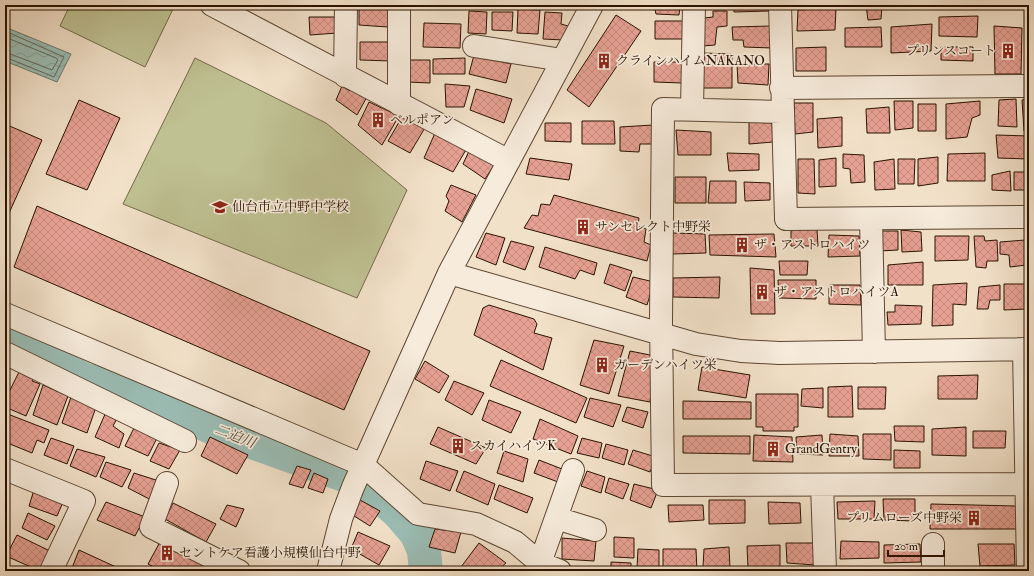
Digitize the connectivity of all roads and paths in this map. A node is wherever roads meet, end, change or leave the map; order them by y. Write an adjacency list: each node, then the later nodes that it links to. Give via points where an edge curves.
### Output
1 (212, 5): 9 (street)
2 (346, 5): 9 (street)
3 (592, 5): 8 (street)
4 (694, 5): 13 (street)
5 (780, 5): 11 (street)
6 (399, 11): 12 (street)
7 (474, 46): 8 (street)
8 (562, 60): 15 (street)
9 (345, 76): 12 (street)
10 (1029, 86): 11 (street)
11 (781, 88): 14 (street)
12 (399, 104): 15 (street)
13 (692, 110): 14 (street); 20 (street, via 663,109)
14 (782, 112): 17 (street, via 786,219)
15 (509, 161): 18 (street)
16 (1029, 218): 17 (street)
17 (871, 219): 22 (street)
18 (449, 273): 20 (street); 27 (street)
19 (5, 314): 27 (street)
20 (661, 334): 22 (street, via 696,344 741,351); 30 (street, via 663,485)
21 (1026, 349): 22 (street); 29 (street)
22 (874, 352)
23 (5, 353): 24 (street)
24 (185, 441)
25 (5, 469): 35 (street, via 84,502)
26 (573, 470): 31 (street)
27 (359, 475): 34 (street, via 418,514 476,524 515,542); 37 (street, via 341,519)
28 (167, 483): 36 (street, via 151,527)
29 (1028, 484): 30 (street); 41 (street)
30 (822, 485): 39 (street)
31 (556, 518): 32 (street); 34 (street)
32 (595, 530)
33 (933, 544): 40 (street)
34 (540, 563): 38 (street)
35 (51, 571)
36 (239, 571)
37 (328, 571)
38 (560, 571)
39 (825, 571)
40 (933, 571)
41 (1028, 571)

